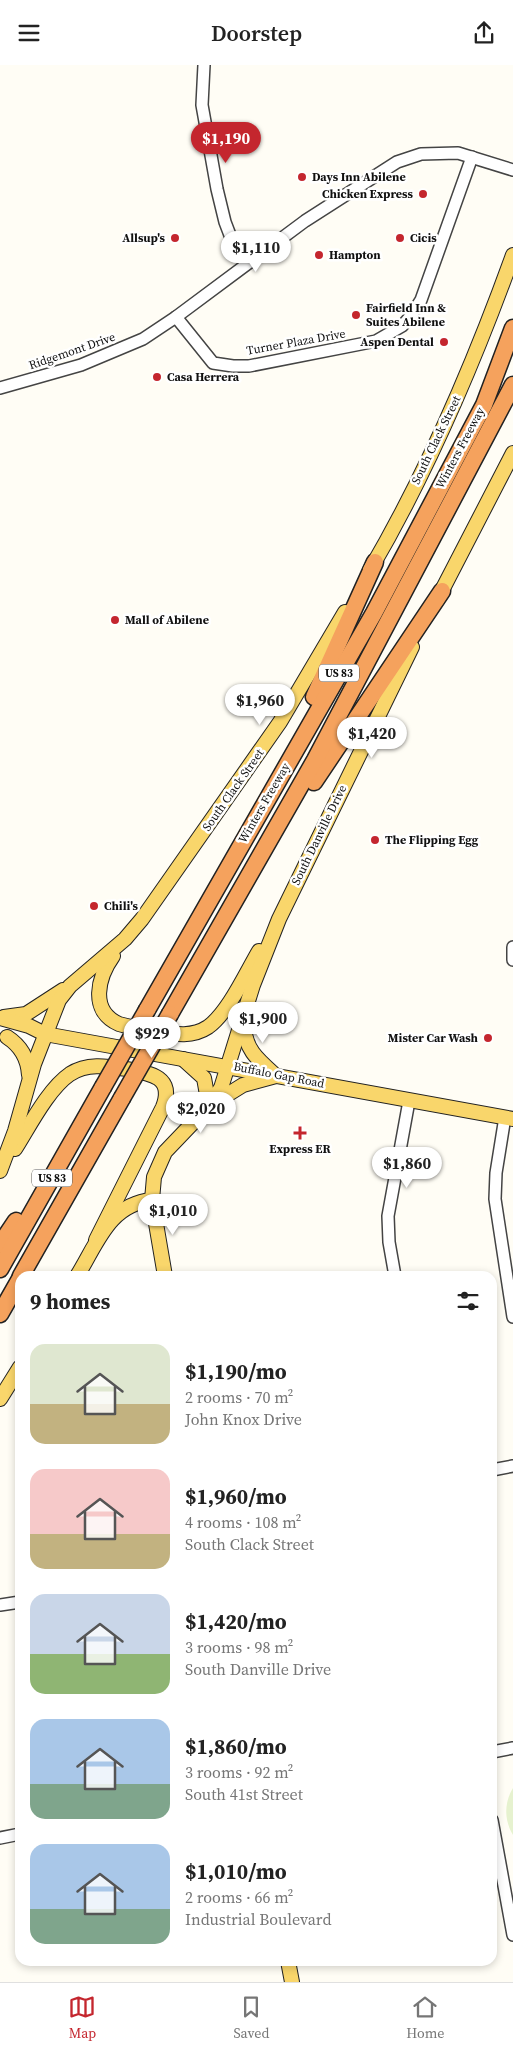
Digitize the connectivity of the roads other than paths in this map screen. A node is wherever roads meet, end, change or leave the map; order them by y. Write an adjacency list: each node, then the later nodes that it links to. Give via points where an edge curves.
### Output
1 (204, 65): 5 (street, via 202,105 217,189 233,243)
2 (472, 157): 3 (street, Ridgemont Drive); 5 (street, Ridgemont Drive, via 458,153 421,154 397,162 349,191); 6 (street, Turner Plaza Drive, via 421,300 411,316 390,335 361,345 249,366 233,366 213,363)
3 (513, 170)
4 (513, 255): 11 (main road, South Clack Street, via 457,397)
5 (246, 264): 6 (street, Ridgemont Drive)
6 (176, 317): 9 (street, Ridgemont Drive, via 143,339 110,355)
7 (513, 328): 13 (highway, Winters Freeway / US 83, via 484,405 374,613)
8 (513, 385): 14 (highway, Winters Freeway / US 83, via 315,759)
9 (0, 388)
10 (513, 453): 12 (main road, South Danville Drive)
11 (375, 562): 13 (highway); 16 (main road, South Clack Street, via 280,722)
12 (442, 591): 14 (highway); 15 (main road, South Danville Drive, via 390,689)
13 (277, 779): 31 (highway, Winters Freeway / US 83, bridge)
14 (235, 900): 37 (highway, Winters Freeway / US 83, bridge)
15 (279, 919): 16 (main road, via 216,1019 202,1030 186,1035 120,1024 108,1017 102,1006 99,985 108,962); 20 (main road, South Danville Drive)
16 (125, 939): 19 (main road, South Clack Street)
17 (513, 947): 18 (street)
18 (513, 960)
19 (70, 986): 21 (main road, via 26,1014); 22 (main road, South Clack Street, via 59,1000)
20 (244, 1016): 25 (main road, South Danville Drive); 26 (main road, via 244,1036 253,1056)
21 (0, 1018): 22 (main road, Buffalo Gap Road)
22 (45, 1034): 23 (main road, Buffalo Gap Road); 24 (main road, Buffalo Gap Road); 27 (main road, South Clack Street)
23 (4, 1036): 27 (main road, via 17,1043 25,1055)
24 (179, 1057): 25 (main road, Buffalo Gap Road); 29 (main road, via 204,1078)
25 (229, 1065): 26 (main road, Buffalo Gap Road); 29 (main road, South Danville Drive, via 221,1088)
26 (277, 1075): 28 (main road, Buffalo Gap Road); 29 (main road, via 243,1085)
27 (30, 1079): 32 (main road, South Clack Street, via 16,1131)
28 (409, 1101): 30 (main road, Buffalo Gap Road); 40 (street, via 388,1216)
29 (209, 1105): 33 (main road, via 165,1152 154,1177)
30 (509, 1118): 43 (street, via 496,1173 494,1199)
31 (80, 1128): 35 (highway); 36 (highway, Winters Freeway / US 83)
32 (0, 1171): 34 (main road, via 48,1099 71,1073 101,1066 146,1072 158,1078 165,1087 166,1100)
33 (152, 1200): 34 (main road, via 125,1207); 39 (main road)
34 (96, 1240): 38 (main road)
35 (0, 1245)
36 (0, 1269)
37 (24, 1271)
38 (80, 1271)
39 (164, 1271)
40 (395, 1271)
41 (15, 1288): 42 (highway, Winters Freeway / US 83)
42 (0, 1314)
43 (513, 1317)
44 (15, 1375): 45 (main road)
45 (0, 1399)
46 (513, 1466): 47 (street)
47 (497, 1469)
48 (15, 1603): 49 (street)
49 (0, 1605)
50 (513, 1748): 51 (street)
51 (497, 1750)
52 (15, 1835): 53 (street)
53 (0, 1838)
54 (497, 1847): 55 (street)
55 (513, 1935)
56 (289, 1966): 57 (main road)
57 (292, 1982)

